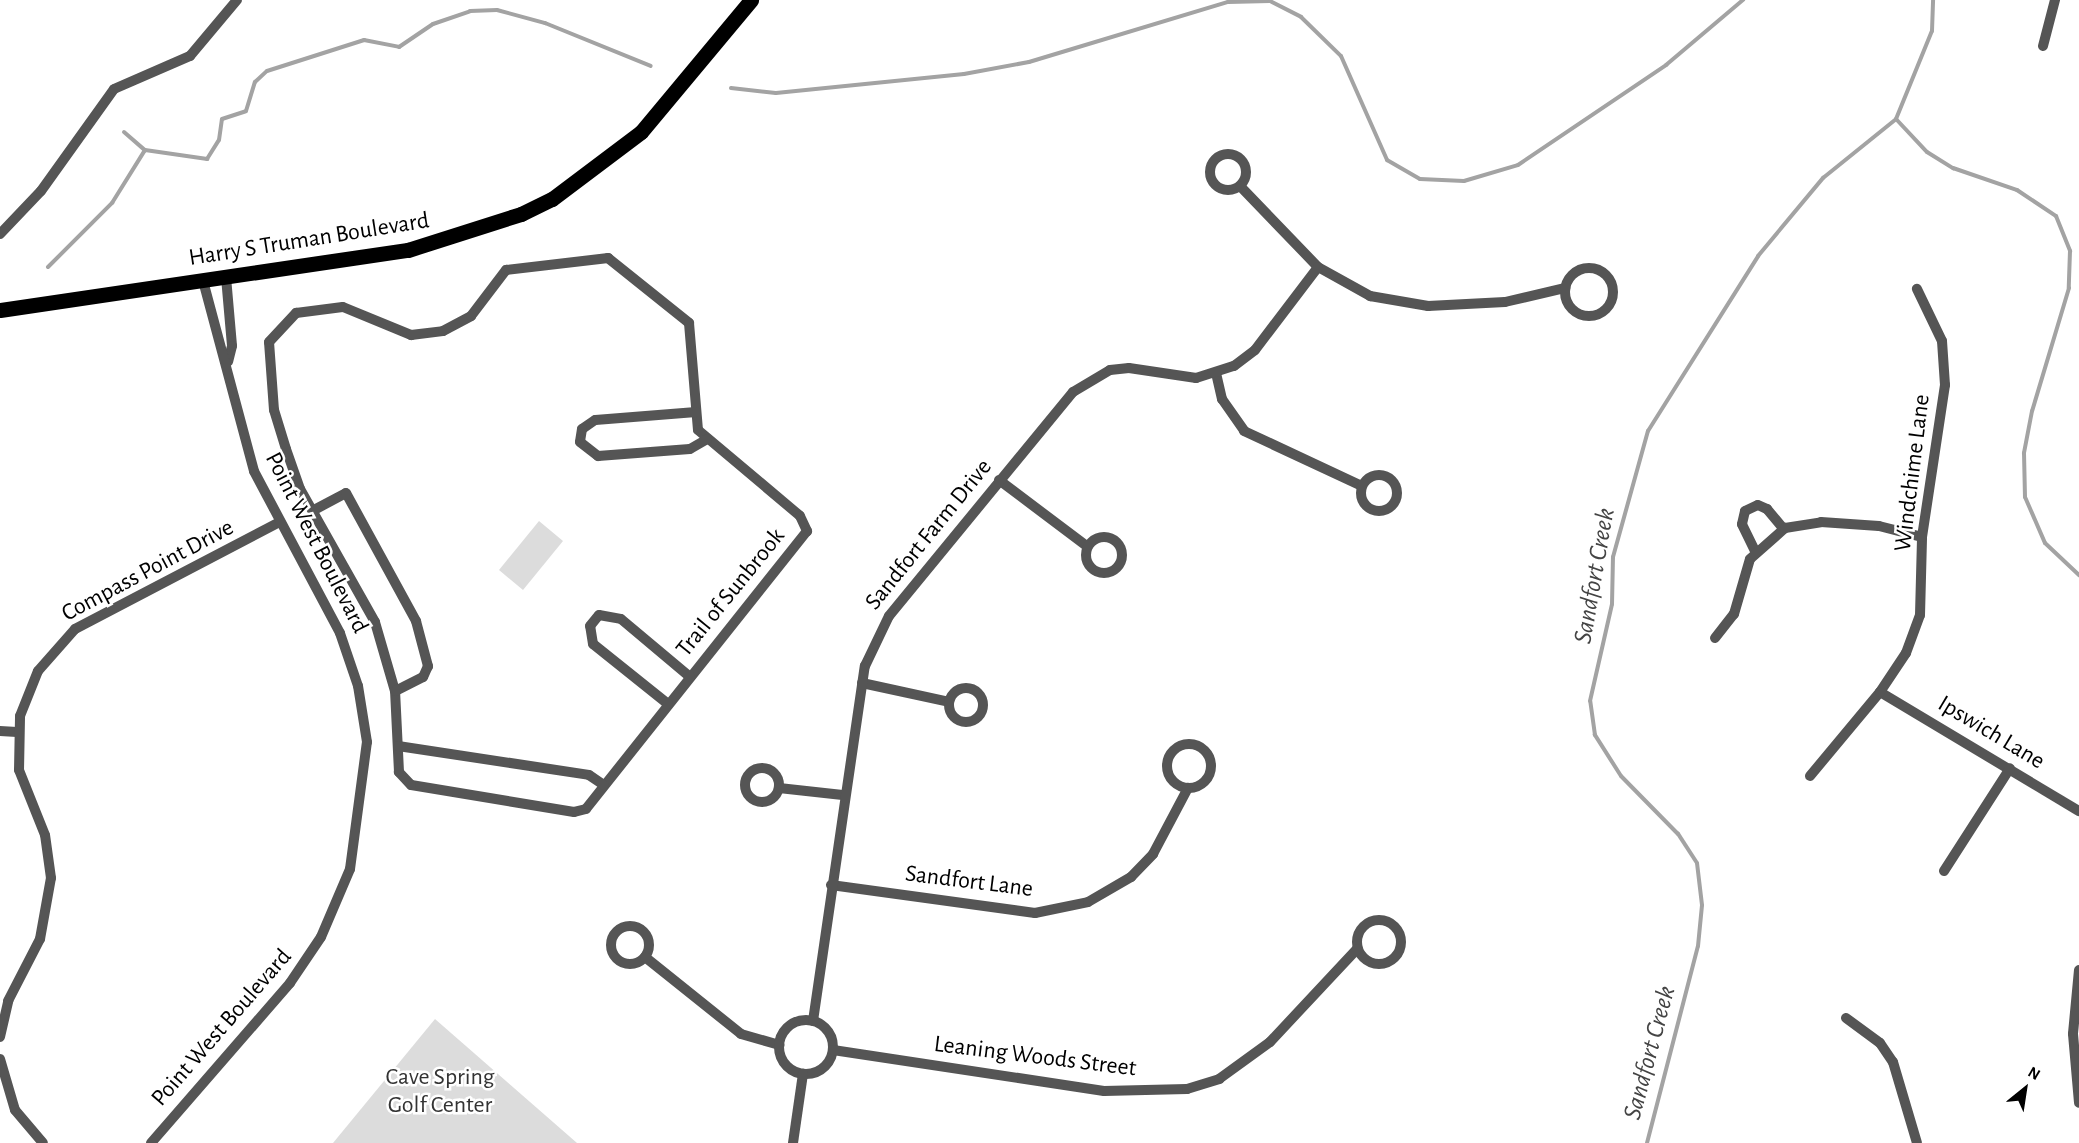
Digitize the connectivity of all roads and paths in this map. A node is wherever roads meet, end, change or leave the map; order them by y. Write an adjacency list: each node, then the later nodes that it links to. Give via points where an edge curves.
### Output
1 (237, 0): 6 (street, via 178,64 114,89 41,191)
2 (751, 0): 8 (main road, Harry S Truman Boulevard, via 640,132 552,199 417,248)
3 (2055, 0): 4 (street)
4 (2043, 46)
5 (1240, 186): 7 (street)
6 (0, 234)
7 (1318, 267): 10 (street, via 1370,296 1428,306 1505,302); 14 (street, Sandfort Farm Drive, via 1255,350)
8 (226, 277): 9 (main road, Harry S Truman Boulevard); 13 (street, Point West Boulevard, via 232,346)
9 (203, 280): 12 (main road, Harry S Truman Boulevard); 13 (street, Point West Boulevard, via 219,347)
10 (1565, 288): 10 (street, via 1568,303 1587,315 1607,307 1613,292 1608,278 1595,269 1580,270)
11 (1917, 289): 22 (street, Windchime Lane, via 1942,341 1945,385)
12 (0, 310)
13 (228, 362): 20 (street, Point West Boulevard, via 239,429)
14 (1216, 374): 17 (street, Sandfort Farm Drive, via 1196,378 1129,368 1089,380); 18 (street, via 1222,399 1244,431)
15 (696, 412): 16 (street, Trail of Sunbrook, via 698,430); 16 (street, via 595,420 582,429 580,442 598,456 690,449); 19 (street, Trail of Sunbrook, via 689,323 608,258 514,267 471,316 425,335 404,333 351,308 305,311 289,318 267,350 283,440)
16 (707, 440): 26 (street, Trail of Sunbrook, via 807,526 804,538)
17 (999, 480): 23 (street); 27 (street, Sandfort Farm Drive, via 889,616 874,641)
18 (1362, 486)
19 (314, 510): 28 (street, Trail of Sunbrook, via 365,599); 28 (street, via 346,493 416,621 428,666 423,677)
20 (279, 524): 33 (street, Compass Point Drive, via 75,629 38,671); 56 (street, Point West Boulevard, via 318,588 358,686 367,742 350,869 309,960)
21 (1784, 529): 22 (street, via 1821,522 1879,526); 24 (street); 24 (street, via 1767,509 1758,505 1745,511 1742,524)
22 (1922, 537): 29 (street, Windchime Lane, via 1916,633)
23 (1088, 547)
24 (1756, 553): 25 (street, via 1734,614)
25 (1715, 638)
26 (690, 677): 31 (street, Trail of Sunbrook); 31 (street, via 611,613 594,620 588,636 593,644)
27 (862, 683): 30 (street); 40 (street, Sandfort Farm Drive)
28 (395, 691): 34 (street, Trail of Sunbrook)
29 (1880, 692): 35 (street, Ipswich Lane); 36 (street, Windchime Lane)
30 (949, 702)
31 (668, 704): 37 (street, Trail of Sunbrook)
32 (0, 731): 33 (street)
33 (17, 732): 49 (street, Compass Point Drive, via 19,770 45,835 51,878 40,939 8,1001)
34 (398, 746): 37 (street, via 589,775); 37 (street, Trail of Sunbrook, via 399,772 411,785 574,812 586,809)
35 (2010, 768): 41 (street, Ipswich Lane); 42 (street)
36 (1810, 776)
37 (604, 785)
38 (779, 788): 40 (street)
39 (1188, 788): 39 (street, Sandfort Lane, via 1203,783 1211,766 1207,753 1188,744 1175,749 1167,767 1172,780); 43 (street, Sandfort Lane, via 1153,854 1131,877 1079,905 1035,913)
40 (843, 795): 43 (street, Sandfort Farm Drive)
41 (2079, 811)
42 (1944, 871)
43 (831, 885): 48 (street, Sandfort Farm Drive)
44 (1357, 949): 44 (street, Leaning Woods Street, via 1366,961 1381,965 1394,960 1401,940 1390,923 1376,920 1358,933); 51 (street, Leaning Woods Street, via 1270,1042 1219,1079 1187,1089 1104,1091)
45 (645, 957): 50 (street, via 741,1034)
46 (2079, 970): 54 (street, via 2073,1034)
47 (1846, 1018): 58 (street, via 1880,1043 1893,1062)
48 (813, 1021): 50 (street, via 790,1025); 51 (street, via 830,1035)
49 (0, 1037)
50 (779, 1045): 53 (street, via 782,1061)
51 (833, 1050): 53 (street, via 819,1071)
52 (0, 1059): 55 (street, via 15,1110)
53 (803, 1074): 57 (street)
54 (2079, 1102)
55 (43, 1143)
56 (151, 1143)
57 (793, 1143)
58 (1917, 1143)

